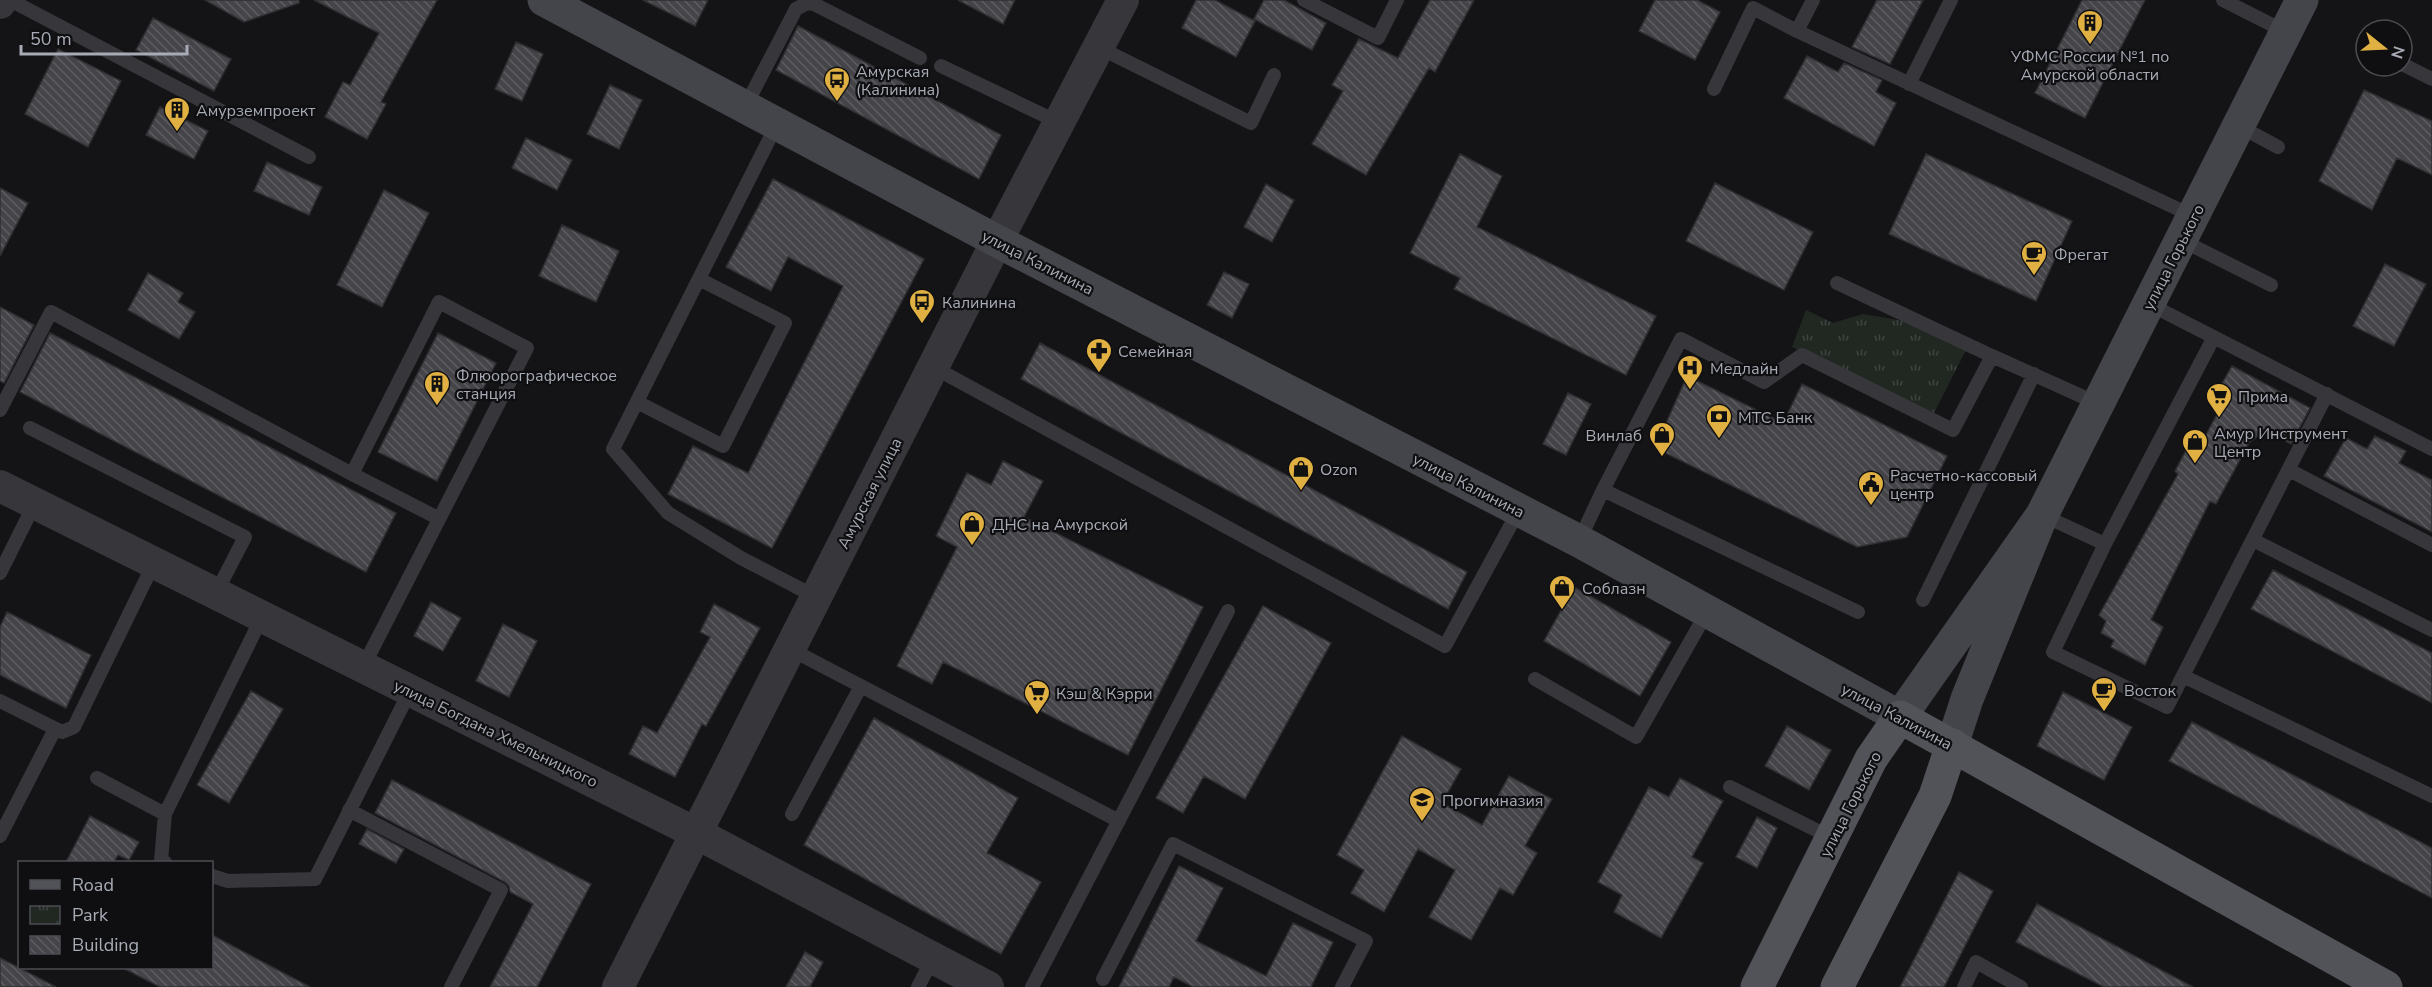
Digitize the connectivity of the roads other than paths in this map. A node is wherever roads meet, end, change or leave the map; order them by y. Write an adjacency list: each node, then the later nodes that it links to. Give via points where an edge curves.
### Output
1 (10, 0): 25 (lane)
2 (544, 0): 20 (main road, улица Калинина)
3 (1123, 0): 12 (street, Амурская улица)
4 (1304, 0): 5 (lane, via 1378,38)
5 (1397, 0)
6 (1813, 0): 10 (lane)
7 (1951, 0): 18 (lane)
8 (2223, 0): 11 (lane)
9 (2302, 0): 11 (main road, улица Горького)
10 (1797, 31): 18 (lane); 19 (lane, via 1753,8)
11 (2286, 32): 23 (main road, улица Горького)
12 (1098, 47): 16 (lane, via 1251,123); 21 (street, Амурская улица)
13 (920, 58): 20 (lane, via 807,3 795,9)
14 (941, 66): 21 (lane)
15 (2414, 70): 17 (lane)
16 (1274, 75)
17 (2432, 79)
18 (1909, 84): 26 (lane)
19 (1714, 89)
20 (745, 107): 22 (main road, улица Калинина)
21 (1058, 122): 27 (street, Амурская улица)
22 (777, 124): 27 (main road, улица Калинина); 28 (lane)
23 (2239, 126): 24 (lane); 26 (main road, улица Горького)
24 (2278, 147)
25 (309, 157)
26 (2187, 228): 30 (lane); 31 (main road, улица Горького)
27 (998, 241): 34 (street, Амурская улица); 47 (main road, улица Калинина)
28 (699, 279): 37 (lane); 37 (lane, via 785,323 723,446)
29 (1837, 282): 33 (lane)
30 (2271, 285)
31 (2149, 304): 32 (lane); 38 (main road, улица Горького)
32 (2214, 337): 36 (lane); 52 (lane)
33 (1992, 356): 35 (lane); 45 (lane, via 1953,430 1802,355 1764,382 1681,339)
34 (933, 367): 47 (lane, via 1444,646); 57 (street, Амурская улица)
35 (2034, 374): 38 (lane); 58 (lane)
36 (2327, 394): 41 (lane); 42 (lane)
37 (637, 402): 57 (lane, via 613,449 668,513 741,558)
38 (2099, 404): 48 (main road, улица Горького)
39 (0, 410): 43 (lane, via 51,312)
40 (30, 428): 56 (lane, via 245,537)
41 (2432, 449)
42 (2289, 470): 50 (lane); 53 (lane)
43 (352, 474): 49 (lane); 65 (lane, via 439,302 527,348)
44 (0, 486): 46 (street, улица Богдана Хмельницкого)
45 (1603, 489): 51 (lane); 61 (lane)
46 (35, 503): 54 (street, улица Богдана Хмельницкого); 55 (lane)
47 (1519, 510): 51 (main road, улица Калинина)
48 (2042, 514): 52 (lane); 71 (main road, улица Горького); 73 (main road, улица Горького, via 1967,699)
49 (438, 518)
50 (2253, 540): 63 (lane); 66 (lane)
51 (1579, 541): 60 (main road, улица Калинина)
52 (2105, 544): 66 (lane, via 2053,652 2167,707)
53 (2432, 545)
54 (154, 562): 56 (street, улица Богдана Хмельницкого); 72 (lane, via 74,727 62,732)
55 (0, 573)
56 (216, 593): 62 (street, улица Богдана Хмельницкого)
57 (816, 597): 64 (street, Амурская улица)
58 (1923, 600)
59 (1228, 611): 80 (lane)
60 (1707, 612): 67 (lane, via 1636,737); 71 (main road, улица Калинина)
61 (1858, 612)
62 (262, 617): 65 (street, улица Богдана Хмельницкого); 78 (lane)
63 (2432, 630)
64 (790, 649): 68 (lane); 81 (street, Амурская улица)
65 (363, 667): 69 (street, улица Богдана Хмельницкого)
66 (2183, 676): 76 (lane)
67 (1535, 679)
68 (861, 686): 79 (lane); 80 (lane)
69 (410, 691): 77 (lane); 81 (street, улица Богдана Хмельницкого)
70 (0, 701): 72 (lane)
71 (1900, 717): 73 (main road, улица Калинина); 83 (main road, улица Горького, via 1871,759)
72 (55, 729): 82 (lane)
73 (1952, 746): 95 (main road, улица Горького, via 1935,796); 98 (main road, улица Калинина)
74 (97, 778): 78 (lane)
75 (1730, 787): 83 (lane)
76 (2432, 796)
77 (349, 810): 85 (lane, via 315,879 228,881); 88 (lane, via 501,890)
78 (165, 814): 84 (lane)
79 (792, 814)
80 (1119, 821): 92 (lane)
81 (696, 833): 86 (street, улица Богдана Хмельницкого); 89 (street, Амурская улица)
82 (0, 836)
83 (1832, 838): 94 (main road, улица Горького)
84 (161, 861)
85 (213, 876)
86 (933, 958): 90 (lane); 91 (street, улица Богдана Хмельницкого)
87 (1103, 979): 93 (lane, via 1173,844 1366,941)
88 (451, 987)
89 (618, 987)
90 (918, 987)
91 (988, 987)
92 (1032, 987)
93 (1342, 987)
94 (1757, 987)
95 (1837, 987)
96 (1964, 987): 97 (lane, via 1976,962)
97 (2021, 987)
98 (2386, 987)

